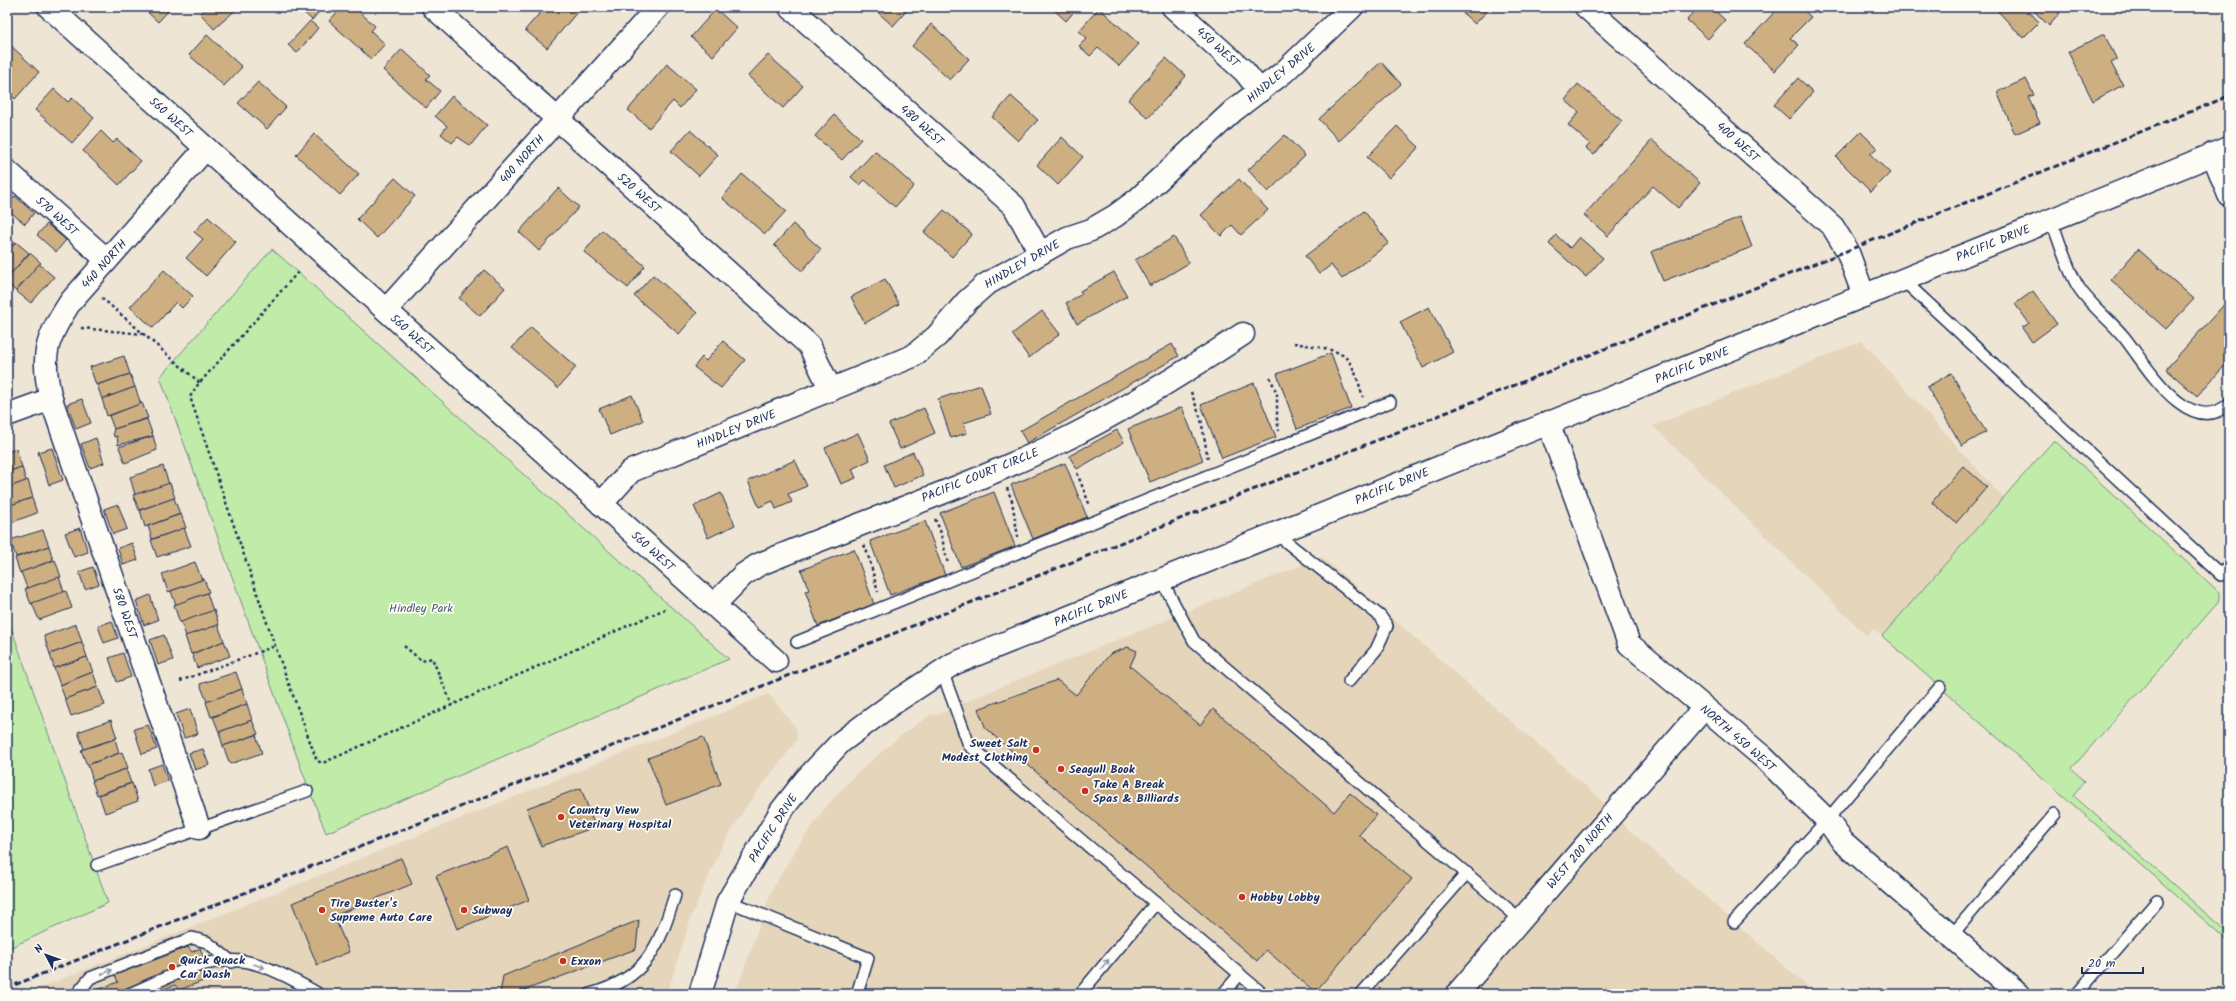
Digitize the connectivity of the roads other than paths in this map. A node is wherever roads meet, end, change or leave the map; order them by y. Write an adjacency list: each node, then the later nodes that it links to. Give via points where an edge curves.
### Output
1 (49, 7): 10 (street, 560 WEST)
2 (433, 7): 9 (street, 520 WEST)
3 (658, 7): 9 (street, 400 NORTH)
4 (790, 7): 15 (street, 480 WEST, via 1014,206)
5 (1173, 7): 8 (street, 450 WEST, via 1244,71)
6 (1352, 7): 8 (street, HINDLEY DRIVE, via 1316,44)
7 (1586, 7): 18 (street, 400 WEST, via 1833,227 1847,250)
8 (1260, 91): 15 (street, HINDLEY DRIVE, via 1228,116 1138,199 1115,216)
9 (557, 119): 19 (street, 400 NORTH); 21 (street, 520 WEST, via 809,345)
10 (206, 148): 16 (street, 440 NORTH); 19 (street, 560 WEST)
11 (2221, 151): 13 (street); 14 (street, PACIFIC DRIVE)
12 (7, 171): 16 (street, 570 WEST)
13 (2229, 195)
14 (2051, 220): 17 (street, PACIFIC DRIVE); 24 (lane, via 2079,288 2124,337 2154,380 2192,411 2208,413)
15 (1040, 253): 21 (street, HINDLEY DRIVE, via 984,285 937,336 913,356)
16 (107, 260): 22 (street, 440 NORTH, via 71,301 48,341 44,369)
17 (1903, 280): 18 (street, PACIFIC DRIVE); 29 (lane, via 2221,575)
18 (1864, 296): 26 (street, PACIFIC DRIVE)
19 (386, 310): 27 (street, 560 WEST)
20 (1243, 334): 31 (street, PACIFIC COURT CIRCLE, via 1198,363 1059,442 1009,465 758,565 743,575)
21 (831, 390): 27 (street, HINDLEY DRIVE, via 631,471)
22 (51, 399): 25 (street); 41 (street, 580 WEST)
23 (1390, 402): 32 (lane)
24 (2229, 404)
25 (7, 415)
26 (1548, 422): 28 (street, PACIFIC DRIVE); 37 (street, NORTH 450 WEST, via 1629,644)
27 (601, 504): 31 (street, 560 WEST)
28 (1275, 533): 30 (street, PACIFIC DRIVE); 35 (lane, via 1380,616 1387,626 1376,650)
29 (2229, 566)
30 (1161, 579): 34 (street, PACIFIC DRIVE); 43 (lane, via 1194,641)
31 (714, 605): 33 (street, 560 WEST)
32 (797, 642)
33 (776, 661)
34 (942, 670): 45 (street, PACIFIC DRIVE, via 841,742 806,778 781,811); 47 (lane, via 969,745)
35 (1349, 680)
36 (1940, 687): 40 (lane)
37 (1704, 708): 40 (street, NORTH 450 WEST, via 1763,758); 48 (street, WEST 200 NORTH)
38 (307, 791): 41 (lane)
39 (2054, 814): 50 (lane)
40 (1827, 820): 49 (lane); 50 (street, NORTH 450 WEST, via 1843,842)
41 (199, 828): 42 (lane)
42 (97, 865)
43 (1466, 873): 48 (lane); 62 (lane)
44 (675, 895): 56 (lane, via 664,929 649,958 630,978)
45 (728, 901): 57 (street, PACIFIC DRIVE); 58 (lane, via 868,958)
46 (2157, 901): 65 (lane)
47 (1156, 903): 52 (lane); 59 (lane, one-way to 47)
48 (1521, 920): 63 (street, WEST 200 NORTH)
49 (1734, 922)
50 (1951, 936): 64 (street, NORTH 450 WEST)
51 (232, 962): 53 (lane, one-way to 53, via 242,961 285,975); 54 (lane, one-way to 51, via 90,978 192,938 207,942); 55 (lane, via 206,964)
52 (1240, 974): 60 (lane); 61 (lane)
53 (317, 993)
54 (77, 994)
55 (128, 994)
56 (590, 994)
57 (700, 994)
58 (857, 994)
59 (1080, 994)
60 (1223, 994)
61 (1263, 994)
62 (1361, 994)
63 (1457, 994)
64 (2018, 994)
65 (2077, 994)

